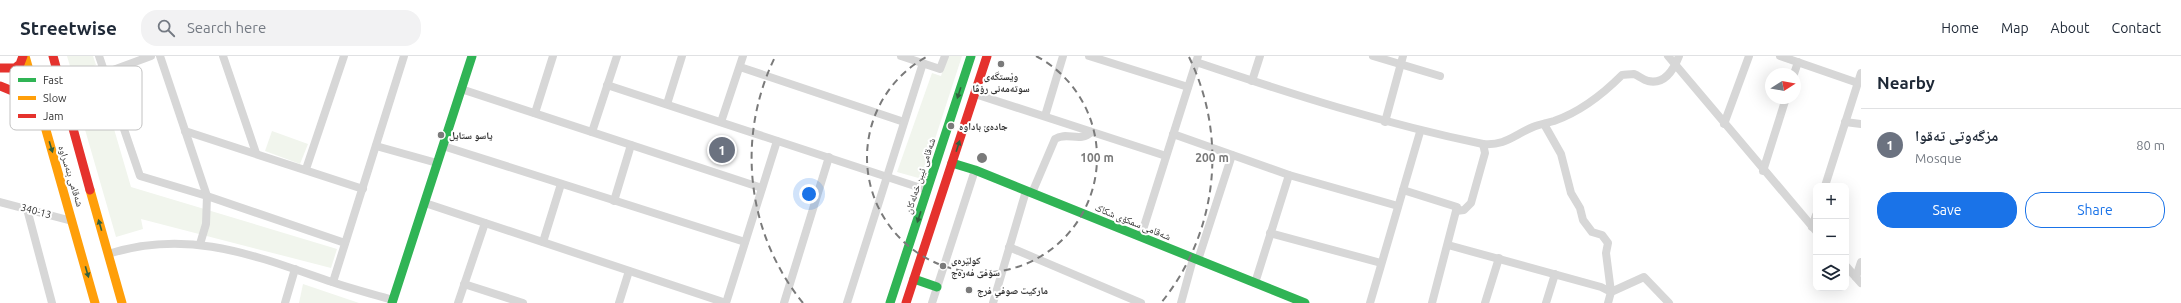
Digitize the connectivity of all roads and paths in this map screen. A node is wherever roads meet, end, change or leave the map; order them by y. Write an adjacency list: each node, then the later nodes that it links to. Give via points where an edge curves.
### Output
1 (24, 56): 31 (main road); 32 (main road, شەقامی بنەسراوە)
2 (53, 56): 33 (main road, شەقامی بنەسراوە)
3 (99, 56): 34 (street)
4 (151, 56): 35 (street)
5 (160, 56): 64 (street)
6 (223, 56): 74 (street)
7 (344, 56): 80 (street)
8 (404, 56): 72 (street)
9 (472, 56): 47 (main road)
10 (552, 56): 52 (street)
11 (617, 56): 44 (street)
12 (682, 56): 50 (street)
13 (744, 56): 36 (street)
14 (901, 56): 29 (street)
15 (945, 56): 29 (street, via 940,69)
16 (971, 56): 89 (main road, شەقامی ئیبن خەلەکان, one-way to 89)
17 (987, 56): 49 (main road)
18 (1063, 56): 53 (street)
19 (1089, 56): 46 (street)
20 (1260, 56): 42 (street)
21 (1373, 56): 27 (street)
22 (1668, 56): 30 (street)
23 (1679, 56): 30 (street)
24 (1749, 56): 59 (street)
25 (1780, 56): 28 (street)
26 (1197, 59): 42 (street); 46 (street)
27 (1401, 60): 41 (street); 56 (street)
28 (1798, 62): 38 (street); 43 (street)
29 (923, 63): 55 (street)
30 (1676, 65): 58 (street, via 1665,78 1658,81 1647,81 1634,74 1622,75 1607,90 1581,108); 59 (street)
31 (19, 66)
32 (27, 66)
33 (56, 66)
34 (103, 66)
35 (124, 66)
36 (740, 67): 54 (street); 55 (street)
37 (0, 68): 39 (main road)
38 (1796, 68)
39 (10, 70)
40 (1861, 72): 43 (street)
41 (1440, 76)
42 (1252, 81): 56 (street)
43 (1858, 83): 57 (street)
44 (607, 84): 50 (street); 65 (street)
45 (0, 86): 48 (main road)
46 (1188, 87): 68 (street)
47 (461, 89): 52 (street); 73 (main road)
48 (10, 90)
49 (975, 94): 53 (street); 79 (main road, one-way to 49)
50 (666, 104): 54 (street)
51 (1784, 104): 82 (street)
52 (535, 113): 65 (street)
53 (1045, 116): 66 (street)
54 (722, 122): 69 (street)
55 (904, 122): 84 (street)
56 (1385, 122): 67 (street)
57 (1845, 122): 60 (street); 85 (street)
58 (1544, 124): 70 (street, via 1494,146); 125 (street, via 1561,154 1571,194 1580,208 1583,220 1592,232 1602,236 1608,243 1606,254)
59 (1724, 124): 82 (street)
60 (1861, 124)
61 (45, 130): 99 (main road, شەقامی بنەسراوە, one-way to 99)
62 (74, 130): 110 (main road, شەقامی بنەسراوە, one-way to 62)
63 (124, 130): 92 (street, via 140,176)
64 (185, 130): 74 (street); 92 (street)
65 (592, 132): 71 (street)
66 (1091, 132): 76 (street); 91 (street, via 1084,137 1062,136 1055,139)
67 (1420, 132): 70 (street); 90 (street)
68 (1173, 134): 75 (street); 76 (street)
69 (777, 140): 77 (street); 87 (street)
70 (1483, 144): 98 (street, via 1485,153 1471,203 1464,210)
71 (630, 145): 87 (street); 93 (street)
72 (376, 146): 78 (street); 88 (street)
73 (443, 146): 78 (main road); 86 (street)
74 (256, 153): 80 (street)
75 (1232, 155): 83 (street); 112 (street)
76 (1166, 156): 103 (street)
77 (828, 157): 84 (street); 135 (street)
78 (437, 163): 95 (main road)
79 (952, 163): 81 (main road, شەقامی سمکۆی شکاک); 119 (main road)
80 (306, 170): 88 (street)
81 (975, 170): 91 (main road, شەقامی سمکۆی شکاک); 124 (street)
82 (1763, 171): 101 (street)
83 (1289, 175): 96 (street); 102 (street)
84 (887, 177): 89 (street); 136 (street)
85 (1826, 183)
86 (561, 184): 93 (street); 104 (street)
87 (762, 188): 105 (street)
88 (363, 189): 106 (street)
89 (927, 190): 137 (main road, شەقامی ئیبن خەلەکان, one-way to 137)
90 (1403, 190): 96 (street); 98 (street, via 1457,207)
91 (1029, 192): 103 (main road, شەقامی سمکۆی شکاک); 109 (street)
92 (208, 196): 106 (street); 107 (street, via 206,224)
93 (614, 201): 105 (street)
94 (0, 202): 97 (street, 340-13)
95 (424, 203): 100 (street); 127 (main road)
96 (1398, 206): 114 (street)
97 (27, 209): 99 (street, 340-13); 128 (street)
98 (1456, 211): 108 (street)
99 (72, 221): 129 (main road, شەقامی بنەسراوە, one-way to 129)
100 (485, 223): 104 (street); 123 (street)
101 (1813, 228)
102 (1270, 233): 114 (street); 122 (street)
103 (1141, 236): 112 (main road, شەقامی سمکۆی شکاک)
104 (543, 242): 117 (street)
105 (745, 242): 117 (street, via 726,303)
106 (345, 243): 121 (street)
107 (200, 244): 110 (street, via 167,243 130,247); 115 (street, via 233,249)
108 (1448, 245): 111 (street); 146 (street)
109 (1009, 248): 126 (street); 140 (street)
110 (108, 254): 130 (main road, شەقامی بنەسراوە)
111 (1498, 258): 118 (street); 147 (street)
112 (1195, 260): 122 (main road, شەقامی سمکۆی شکاک); 143 (street)
113 (1861, 262): 120 (street)
114 (1381, 263): 145 (street)
115 (295, 269): 121 (street); 131 (street)
116 (1849, 269): 120 (street)
117 (629, 271): 134 (street)
118 (1555, 274): 125 (street, via 1602,287); 148 (street)
119 (914, 279): 124 (main road); 138 (main road)
120 (1859, 280)
121 (333, 282): 127 (street)
122 (1255, 283): 144 (main road, شەقامی سمکۆی شکاک)
123 (464, 284): 132 (street); 133 (street)
124 (938, 287): 139 (street)
125 (1611, 292): 149 (street); 150 (street, via 1644,277)
126 (1120, 294): 141 (street); 142 (street)
127 (393, 302)
128 (52, 303)
129 (96, 303)
130 (122, 303)
131 (284, 303)
132 (458, 303)
133 (520, 303)
134 (619, 303)
135 (784, 303)
136 (847, 303)
137 (890, 303)
138 (906, 303)
139 (932, 303)
140 (993, 303)
141 (1118, 303)
142 (1141, 303)
143 (1181, 303)
144 (1305, 303)
145 (1370, 303)
146 (1432, 303)
147 (1485, 303)
148 (1546, 303)
149 (1608, 303)
150 (1669, 303)

